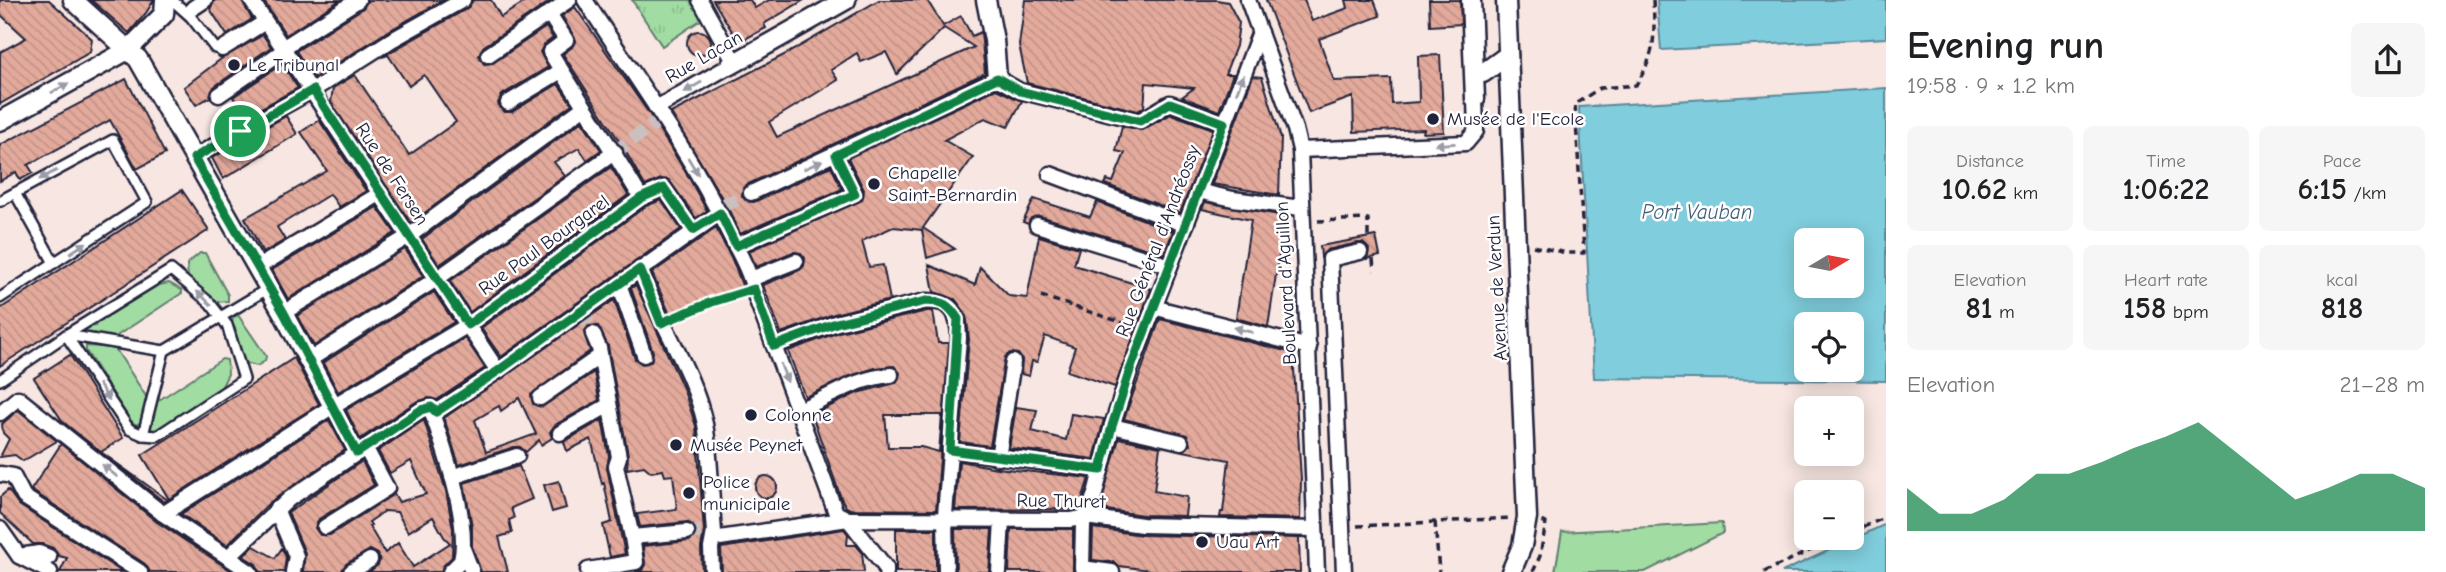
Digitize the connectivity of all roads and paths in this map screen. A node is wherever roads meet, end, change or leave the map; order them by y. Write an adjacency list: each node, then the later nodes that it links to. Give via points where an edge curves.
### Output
1 (73, 0): 21 (street)
2 (165, 0): 21 (street, via 164,14)
3 (172, 0): 20 (lane)
4 (251, 0): 17 (street, Rue de Fersen)
5 (358, 0): 19 (street)
6 (463, 0): 28 (street)
7 (569, 0): 16 (street)
8 (585, 0): 33 (street)
9 (700, 0): 24 (street)
10 (846, 0): 24 (street, Rue Lacan)
11 (986, 0): 27 (street)
12 (1248, 0): 18 (street, Boulevard d'Aguillon)
13 (1471, 0): 30 (street)
14 (1506, 0): 23 (street, Avenue de Verdun)
15 (1653, 0): 54 (path, via 1651,59 1636,85 1600,88 1576,104 1584,253)
16 (550, 15): 22 (street); 25 (street, via 566,40 550,52)
17 (265, 22): 19 (street, Rue de Fersen); 20 (street)
18 (1260, 32): 35 (street, Rue Général d'Andréossy, one-way to 18); 36 (street, Boulevard d'Aguillon)
19 (284, 47): 28 (street, Rue de Fersen); 29 (street)
20 (219, 49)
21 (128, 50): 34 (street, one-way to 21); 39 (street, via 138,59)
22 (488, 55)
23 (1508, 55): 26 (street); 105 (street, Avenue de Verdun)
24 (733, 64): 33 (street, Rue Lacan, one-way to 33)
25 (561, 71): 31 (street); 32 (street)
26 (1483, 74)
27 (997, 78): 35 (street, via 1020,91 1140,121 1170,103); 38 (street)
28 (313, 90): 39 (street); 43 (street, Rue de Fersen)
29 (219, 95)
30 (1475, 99): 36 (street, one-way to 36, via 1476,131 1466,143)
31 (508, 103)
32 (583, 108): 37 (street); 52 (street)
33 (656, 108): 47 (street, one-way to 47)
34 (0, 121)
35 (1224, 123): 41 (street, Rue Général d'Andréossy)
36 (1300, 150): 48 (street, Boulevard d'Aguillon)
37 (615, 152): 45 (street); 61 (street)
38 (836, 155): 44 (street, one-way to 38); 53 (street, via 855,194)
39 (194, 158): 59 (street)
40 (1051, 174): 50 (street)
41 (1198, 191): 48 (street); 50 (street, Rue Général d'Andréossy)
42 (15, 193): 46 (lane); 57 (lane); 57 (lane, one-way to 42, via 147,202 113,140)
43 (381, 193): 52 (street, Rue de Fersen); 59 (street)
44 (751, 193)
45 (641, 198): 51 (street, Rue Paul Bourgarel, via 664,188); 71 (street, Rue Paul Bourgarel)
46 (0, 201)
47 (720, 209): 51 (street); 53 (street)
48 (1301, 215): 55 (path, via 1368,219); 76 (street, Boulevard d'Aguillon)
49 (1037, 225): 58 (street)
50 (1186, 225): 58 (street, Rue Général d'Andréossy)
51 (693, 230): 60 (street)
52 (409, 236): 61 (street, Rue de Fersen); 68 (street)
53 (736, 246): 63 (street)
54 (1534, 246)
55 (1364, 248): 137 (street, via 1330,259)
56 (796, 261): 63 (street)
57 (54, 263): 66 (lane)
58 (1170, 266): 67 (street, Rue Général d'Andréossy)
59 (258, 267): 64 (street)
60 (640, 269): 62 (street); 70 (street)
61 (438, 278): 71 (street, Rue de Fersen); 80 (street)
62 (619, 284): 78 (street); 82 (street)
63 (752, 284): 70 (path); 75 (street)
64 (270, 288): 68 (street); 69 (lane)
65 (1041, 296): 72 (path)
66 (0, 298)
67 (1153, 307): 72 (street, Rue Général d'Andréossy); 76 (street, one-way to 67)
68 (284, 313): 80 (street)
69 (221, 317): 74 (lane, one-way to 74, via 171,270); 77 (lane); 93 (lane, via 228,325 244,379 157,436)
70 (661, 323): 117 (street, via 688,373 705,424)
71 (468, 325): 82 (street, Rue de Fersen); 87 (street, Rue Paul Bourgarel)
72 (1145, 330): 91 (street, Rue Général d'Andréossy)
73 (593, 334): 79 (street)
74 (65, 335): 77 (lane); 84 (lane); 93 (lane, one-way to 93, via 129,429)
75 (774, 346): 88 (street, one-way to 88); 96 (street, via 836,323 941,301 958,319)
76 (1309, 347): 115 (street, Boulevard d'Aguillon)
77 (164, 351): 93 (lane)
78 (644, 355)
79 (600, 356): 85 (street); 86 (street)
80 (309, 360): 87 (street)
81 (1013, 362): 98 (street)
82 (498, 371): 89 (street)
83 (891, 375): 88 (street, via 869,377)
84 (0, 380)
85 (540, 398)
86 (610, 405): 92 (street); 118 (street, via 619,457 616,466)
87 (333, 406): 95 (street); 103 (street, Rue Paul Bourgarel)
88 (798, 410): 107 (street, via 836,513)
89 (436, 412): 95 (street, via 431,407 421,410); 101 (street, via 433,416)
90 (0, 413): 103 (street, one-way to 90, via 18,398)
91 (1112, 426): 94 (street); 99 (street, Rue Général d'Andréossy)
92 (560, 433)
93 (143, 435)
94 (1181, 442)
95 (361, 450): 102 (street); 112 (street, via 387,488)
96 (950, 450): 98 (street); 108 (street)
97 (517, 456): 101 (street)
98 (998, 458): 99 (street)
99 (1101, 470): 104 (street, Rue Général d'Andréossy)
100 (0, 474): 125 (street, via 13,477 24,498)
101 (452, 477): 120 (street)
102 (276, 509): 121 (street); 127 (street, via 296,556)
103 (163, 514): 121 (street)
104 (1086, 517): 109 (street, Rue Thuret); 115 (street, Rue Thuret, via 1142,525); 135 (street, Rue Général d'Andréossy, via 1082,568)
105 (1527, 517): 110 (path); 139 (street, Avenue de Verdun)
106 (1886, 517): 113 (path)
107 (848, 519): 108 (street, Rue Thuret); 117 (street, Rue Thuret); 132 (street)
108 (945, 520): 109 (street, Rue Thuret); 133 (street)
109 (1002, 520): 134 (street)
110 (1435, 522): 111 (path); 138 (path)
111 (1352, 526)
112 (325, 527)
113 (1864, 527)
114 (0, 529): 123 (street, via 19,556)
115 (1315, 529): 136 (street, Boulevard d'Aguillon)
116 (687, 532): 118 (street)
117 (711, 534): 131 (street)
118 (632, 537): 124 (street, via 636,562)
119 (1811, 550): 140 (path)
120 (464, 551): 129 (street); 130 (street)
121 (228, 557): 126 (street)
122 (370, 559): 128 (street)
123 (50, 565)
124 (588, 570)
125 (140, 572)
126 (250, 572)
127 (293, 572)
128 (351, 572)
129 (450, 572)
130 (472, 572)
131 (712, 572)
132 (886, 572)
133 (946, 572)
134 (999, 572)
135 (1112, 572)
136 (1317, 572)
137 (1344, 572)
138 (1439, 572)
139 (1511, 572)
140 (1764, 572)

